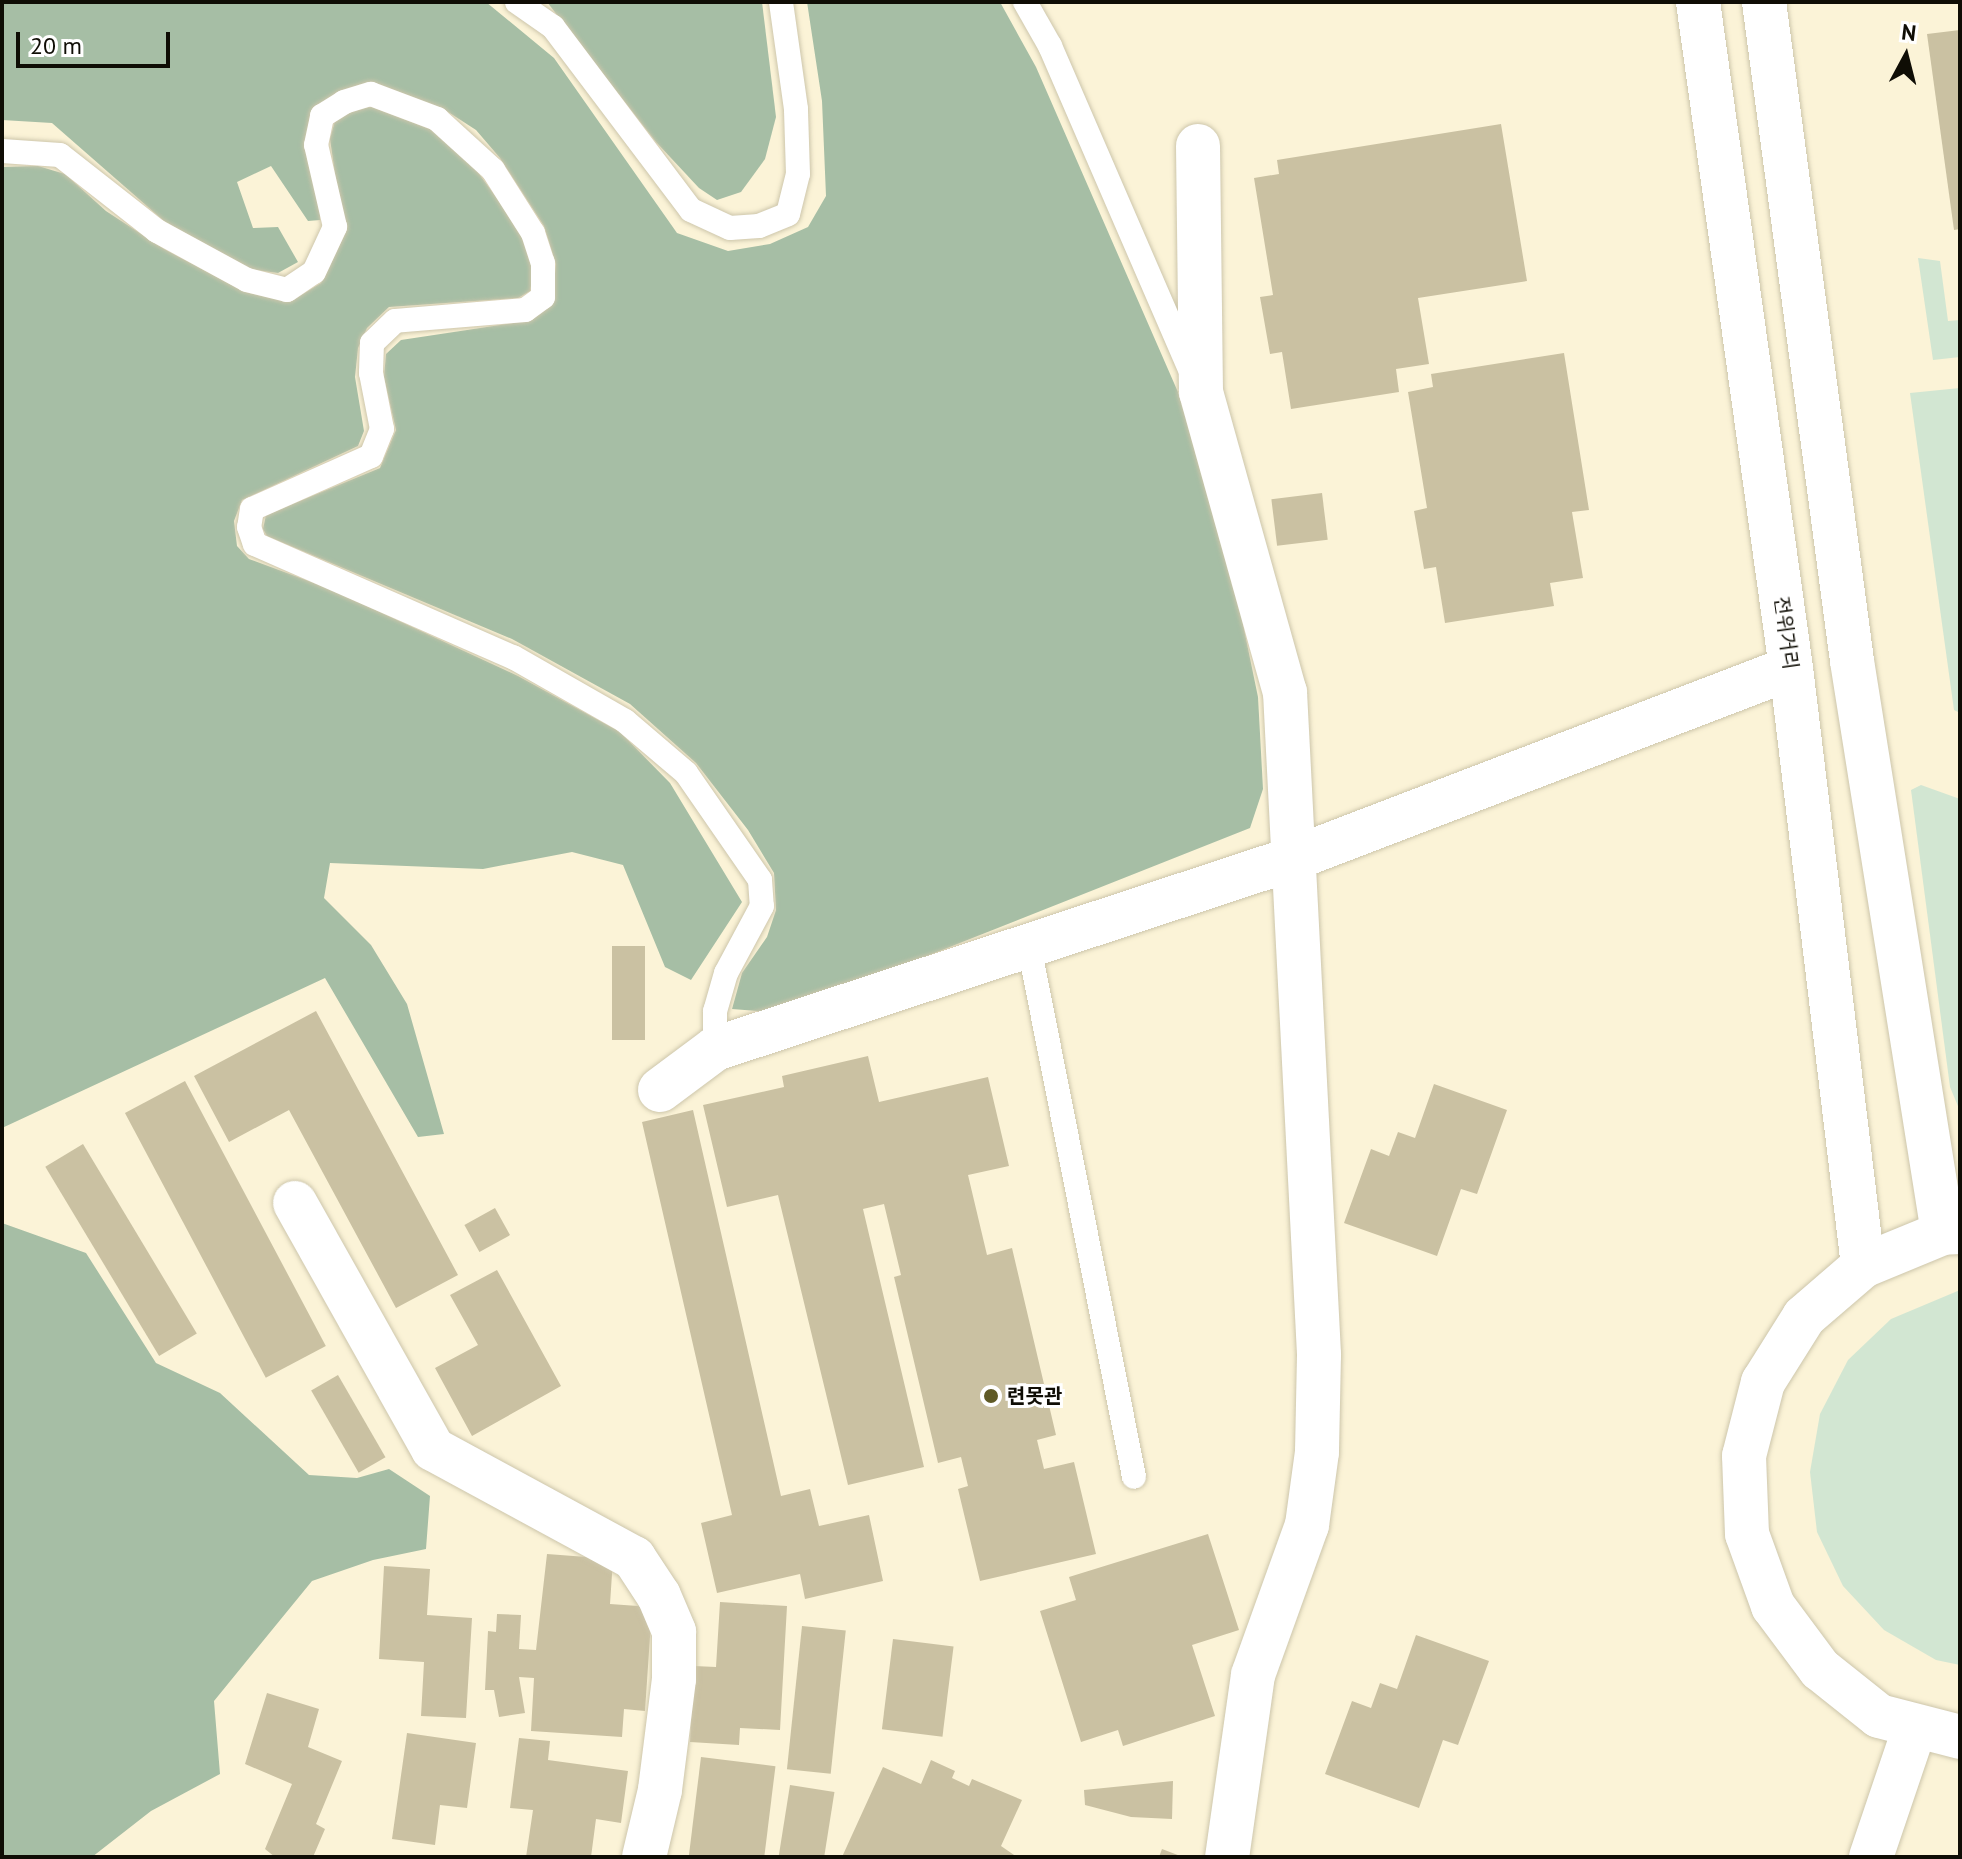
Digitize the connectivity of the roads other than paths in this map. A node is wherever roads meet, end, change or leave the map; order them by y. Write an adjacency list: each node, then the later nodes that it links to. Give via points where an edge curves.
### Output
1 (517, 2): 2 (lane, via 553,27 691,210 730,228 759,226 788,214 798,174 796,109)
2 (781, 2)
3 (1025, 2): 8 (lane, via 1050,46)
4 (1698, 2): 9 (street, 전위거리)
5 (1764, 2): 15 (street, via 1852,661)
6 (1198, 146): 8 (street)
7 (2, 151): 12 (lane, via 60,155 157,231 247,280 287,290 314,272 335,227 316,145 322,116 344,102 371,94 437,119 493,170 533,233 543,263 543,297 525,310 395,321 372,343 371,373 382,429 371,456 252,509 249,527 255,544 513,657 625,721 686,773 760,880 762,906 726,973 715,1011)
8 (1201, 392): 10 (street, via 1285,692)
9 (1791, 668): 10 (street); 16 (street, 전위거리)
10 (1295, 858): 11 (street); 21 (street, via 1319,1355 1317,1452 1307,1525 1253,1675)
11 (1029, 946): 12 (street); 17 (lane)
12 (715, 1049): 13 (street)
13 (660, 1090)
14 (295, 1203): 20 (street, via 433,1449 634,1558 659,1596 674,1632 674,1679 660,1790)
15 (1952, 1233): 16 (street)
16 (1863, 1266): 18 (street, via 1804,1317 1763,1382 1744,1456 1747,1534 1773,1606 1820,1669 1879,1716)
17 (1134, 1477)
18 (1915, 1727): 19 (street); 22 (street)
19 (1960, 1737)
20 (644, 1857)
21 (1227, 1857)
22 (1871, 1857)

